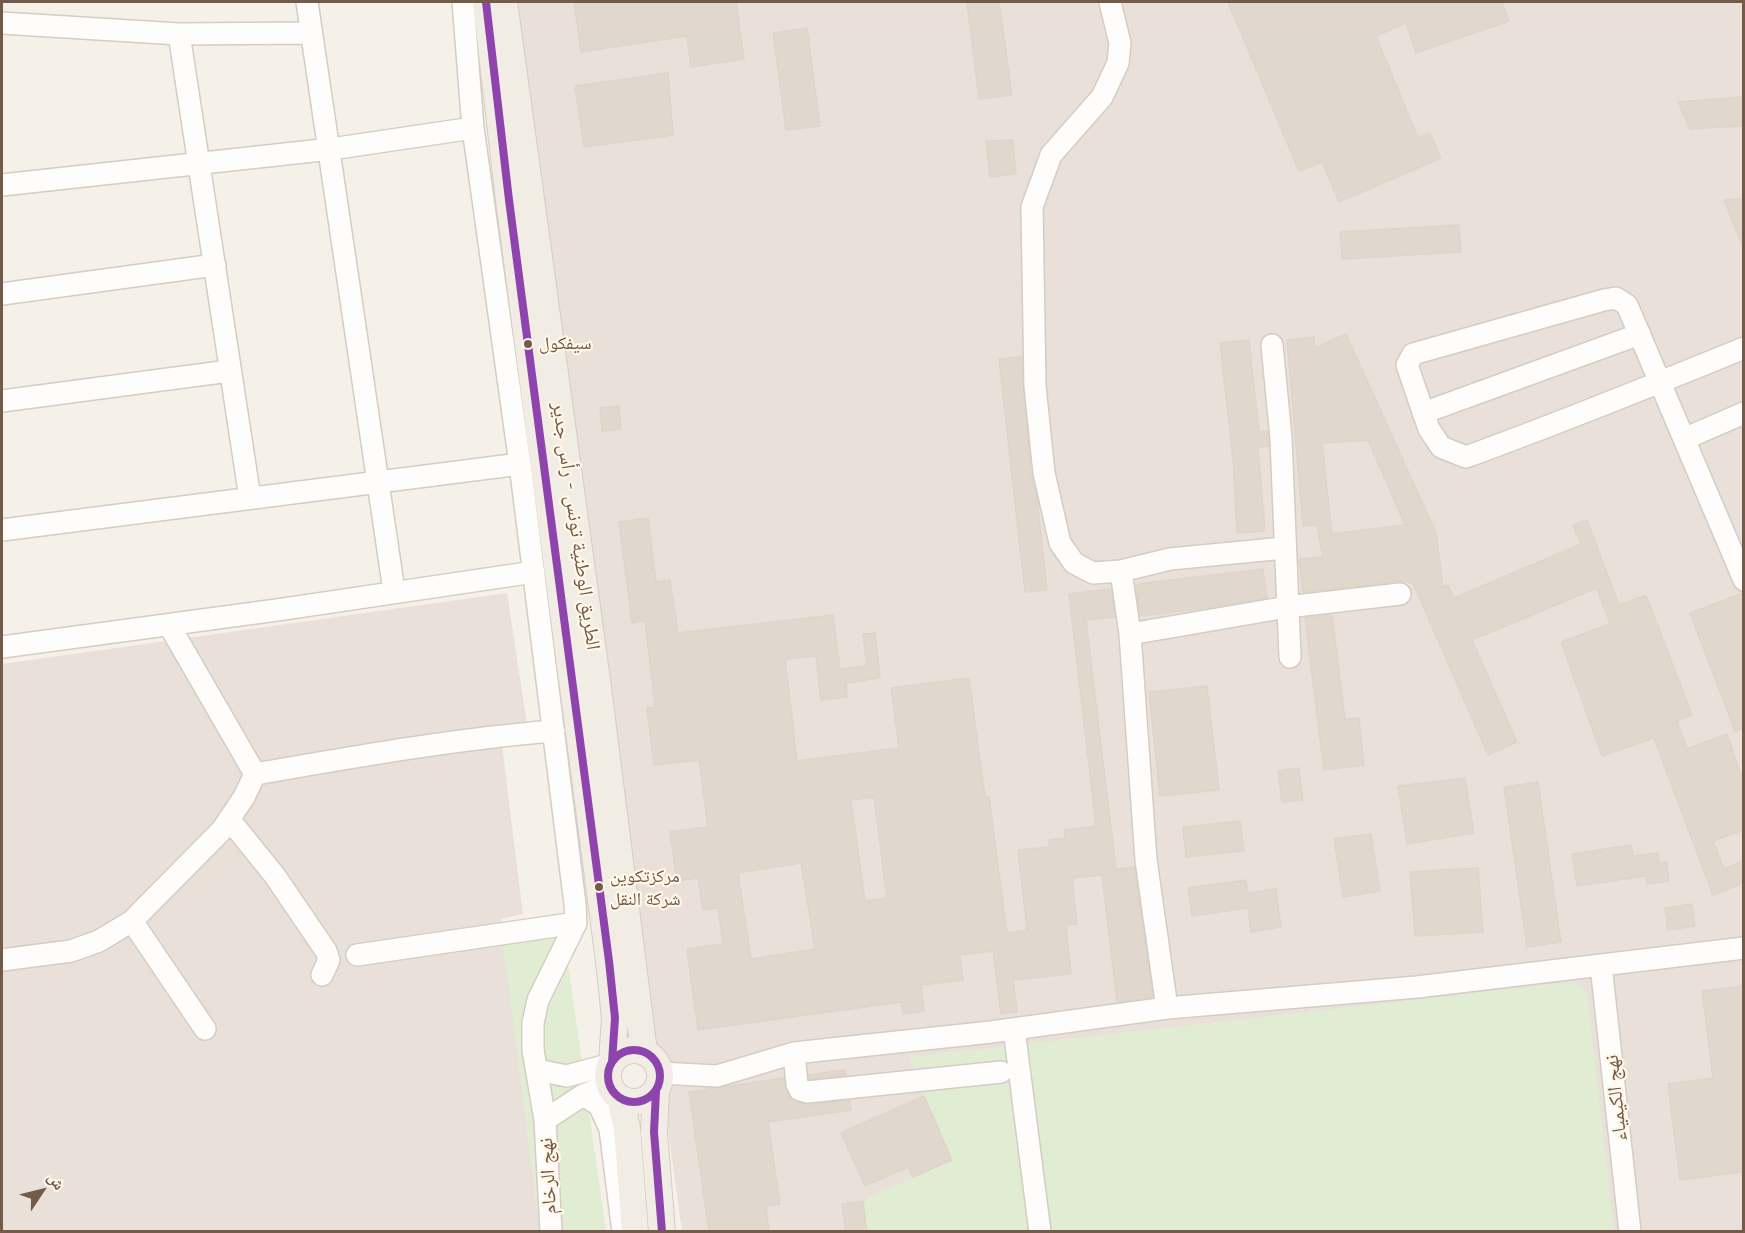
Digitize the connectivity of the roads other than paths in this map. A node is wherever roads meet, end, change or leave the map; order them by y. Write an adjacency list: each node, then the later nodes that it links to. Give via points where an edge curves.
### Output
1 (307, 2): 8 (street)
2 (463, 2): 9 (street)
3 (486, 2): 56 (main road, الطريق الوطنية تونس - رأس جدير, via 609,961 615,1018)
4 (504, 2): 52 (main road, الطريق الوطنية تونس - رأس جدير)
5 (1110, 2): 29 (street, via 1120,43 1118,63 1102,97 1051,155 1032,207 1035,386 1044,474 1060,543 1074,563 1093,573)
6 (2, 23): 7 (street)
7 (179, 33): 8 (street); 11 (street)
8 (310, 33): 10 (street)
9 (473, 128): 10 (street); 24 (street)
10 (331, 149): 11 (street); 25 (street)
11 (201, 164): 12 (street); 13 (street)
12 (2, 184)
13 (215, 265): 14 (street); 18 (street)
14 (2, 294)
15 (1640, 334): 19 (street); 21 (street); 21 (street, via 1627,305 1616,298 1413,354 1407,364)
16 (1272, 345): 28 (street, via 1281,438)
17 (1743, 348): 19 (street)
18 (229, 371): 20 (street); 26 (street)
19 (1660, 382): 21 (street, via 1466,457 1441,447); 23 (street)
20 (2, 401)
21 (1423, 413)
22 (1743, 413): 23 (street)
23 (1684, 438): 31 (street)
24 (520, 464): 25 (street); 30 (street)
25 (379, 481): 26 (street); 32 (street)
26 (250, 498): 27 (street)
27 (2, 530)
28 (1284, 548): 29 (street, via 1170,559); 34 (street)
29 (1121, 571): 36 (street)
30 (534, 572): 32 (street); 39 (street)
31 (1743, 580)
32 (394, 591): 35 (street)
33 (1400, 594): 34 (street)
34 (1287, 607): 36 (street); 38 (street)
35 (169, 625): 37 (street); 40 (street)
36 (1130, 634): 49 (street, via 1146,860)
37 (2, 647)
38 (1290, 657)
39 (554, 731): 40 (street, via 399,750); 43 (street)
40 (255, 774): 41 (street)
41 (230, 819): 42 (street); 48 (street, via 326,951 329,960)
42 (132, 921): 46 (street, via 99,941 71,951); 50 (street)
43 (576, 923): 45 (street); 54 (street, نهج الرخام, via 538,1000 533,1023)
44 (1743, 948): 47 (street)
45 (357, 955)
46 (2, 960)
47 (1601, 965): 49 (street, via 1417,987); 65 (street, نهج الكيمياء)
48 (322, 975)
49 (1167, 1008): 51 (street)
50 (205, 1029)
51 (1014, 1029): 53 (street); 64 (street)
52 (644, 1052): 56 (main road, via 626,1051); 57 (main road, via 651,1057)
53 (794, 1053): 55 (street, via 797,1084 807,1092); 57 (street, via 717,1076)
54 (537, 1070): 56 (street, via 567,1076); 59 (street, نهج الرخام)
55 (1001, 1072)
56 (613, 1077): 57 (main road, via 635,1103 650,1097); 58 (street); 62 (main road, الطريق الوطنية تونس - رأس جدير, via 627,1128)
57 (658, 1082): 63 (main road, via 654,1132)
58 (583, 1095): 59 (street); 61 (street, via 599,1105 610,1128)
59 (545, 1120): 60 (street, نهج الرخام)
60 (551, 1232)
61 (623, 1232)
62 (635, 1232)
63 (662, 1232)
64 (1040, 1232)
65 (1630, 1232)

